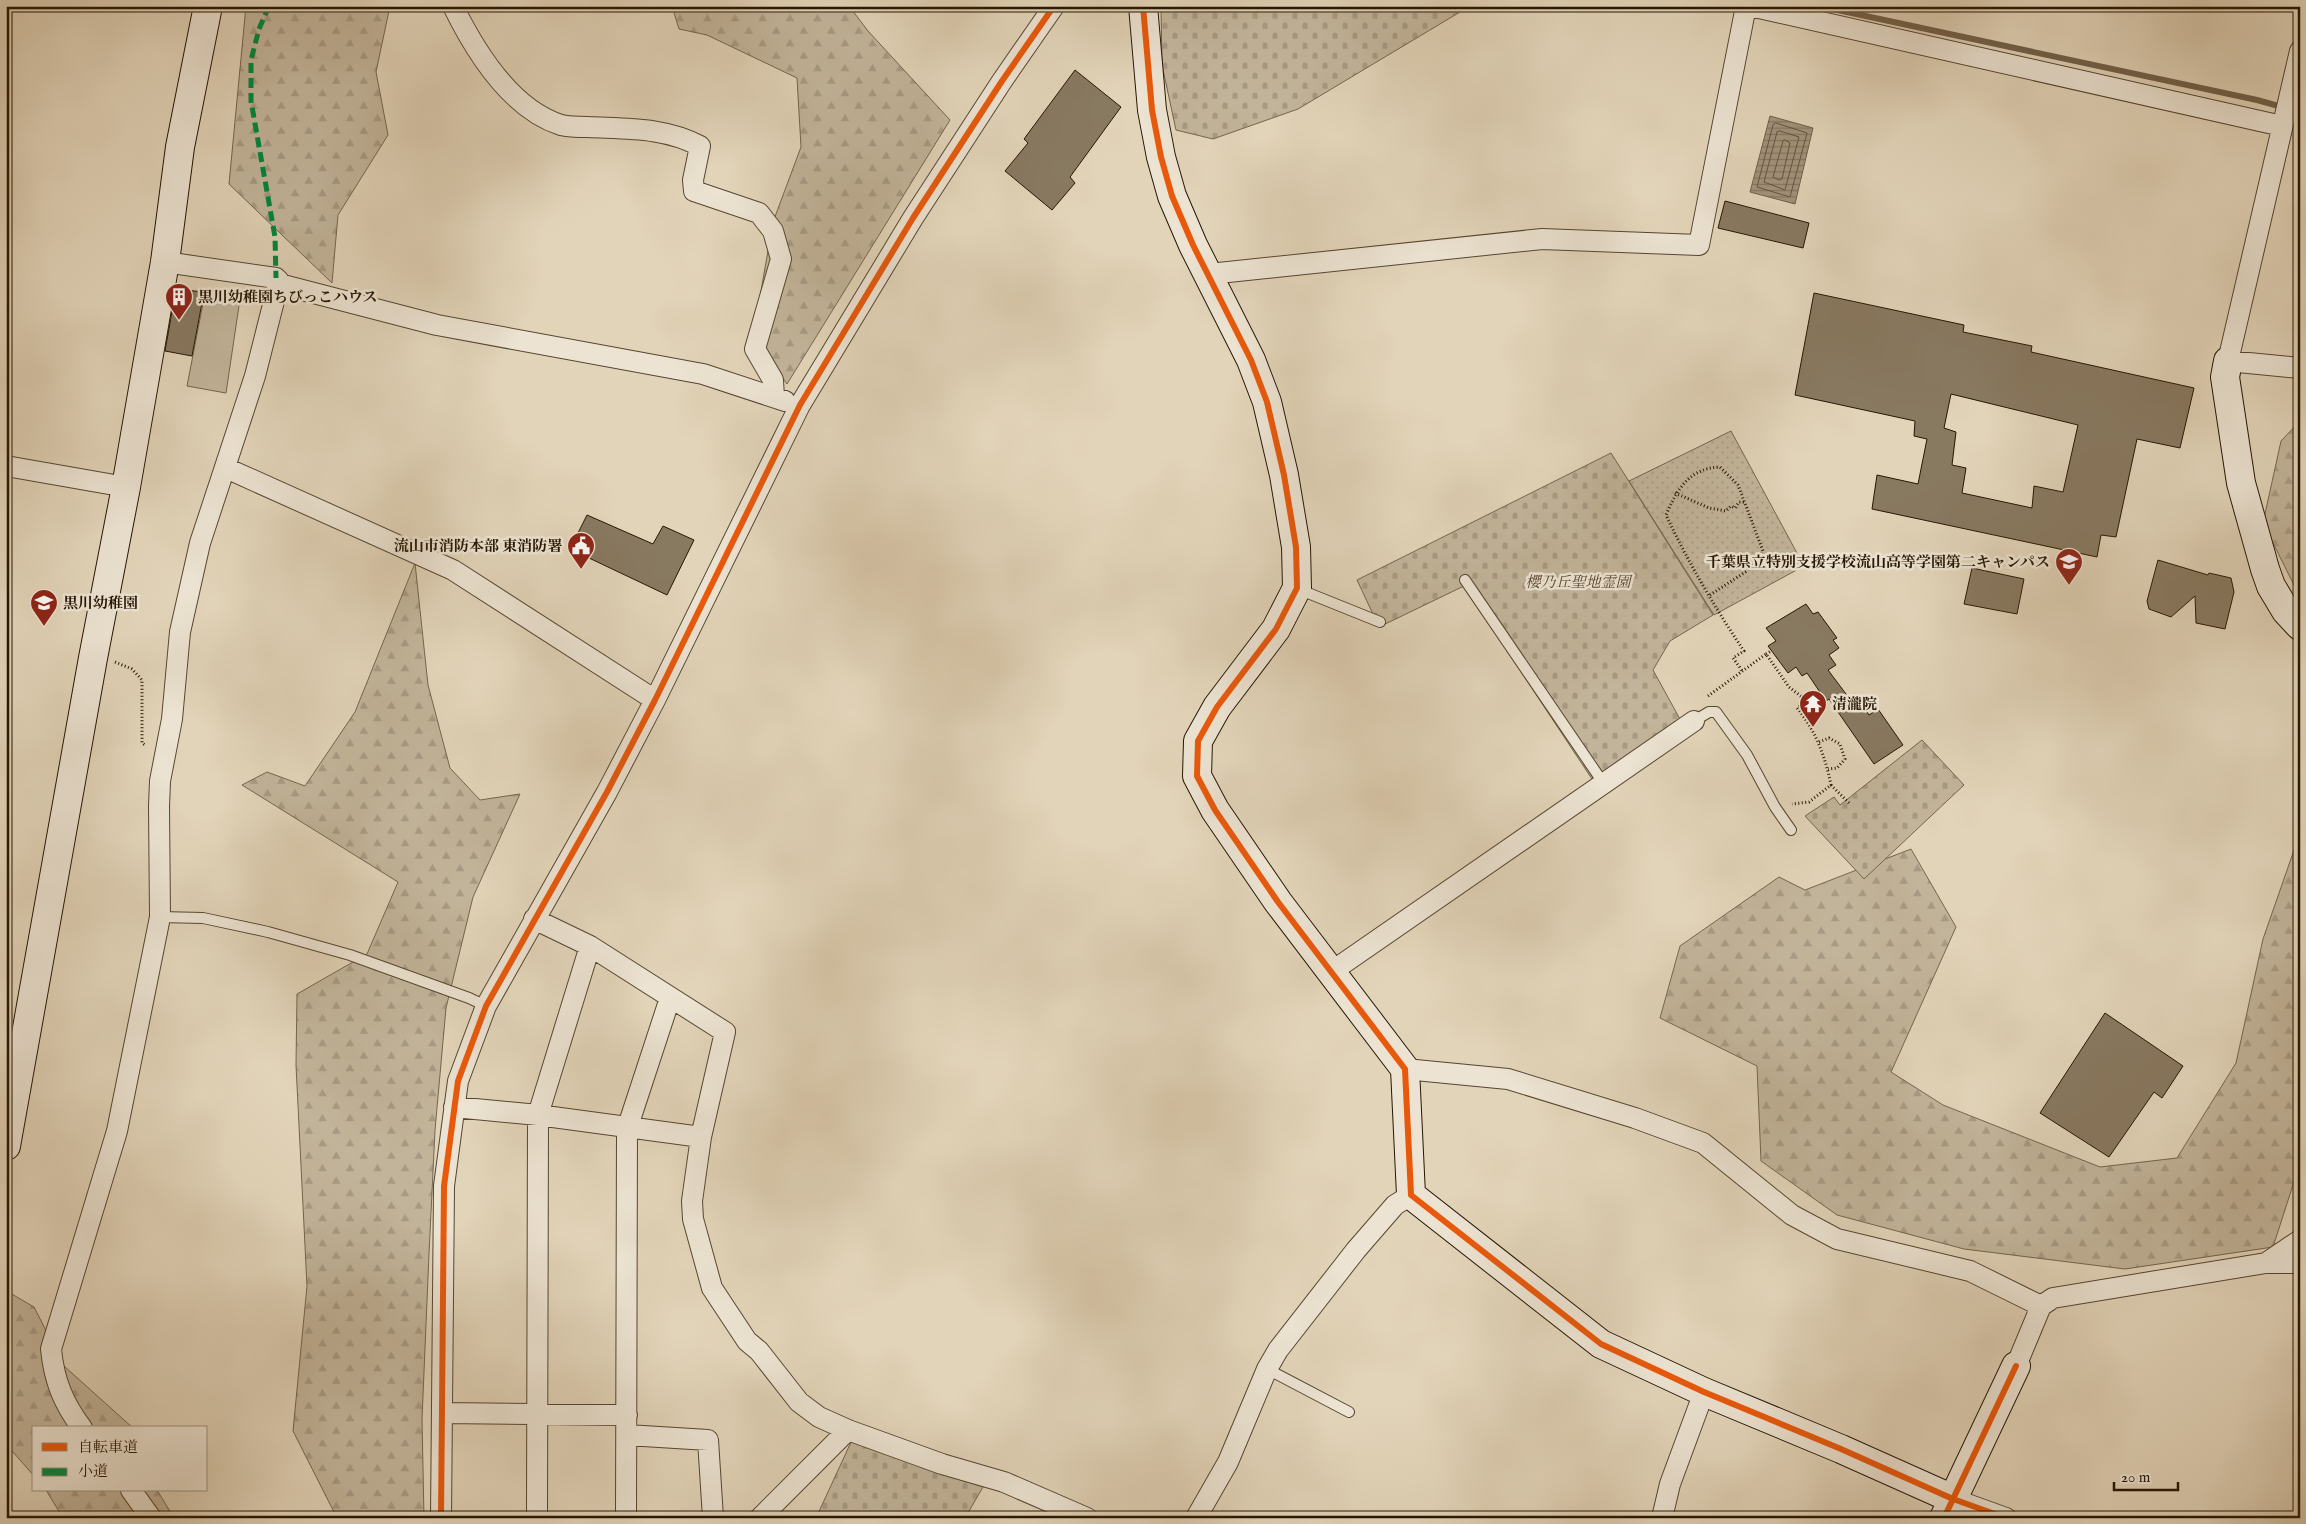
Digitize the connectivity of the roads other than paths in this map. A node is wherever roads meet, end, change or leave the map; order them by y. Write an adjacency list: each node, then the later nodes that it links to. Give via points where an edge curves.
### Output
1 (208, 6): 9 (street, via 180,147)
2 (453, 6): 14 (street, via 479,54 536,113 562,125 648,130 685,138 700,146 694,191 759,213 769,224 781,258 755,349 773,380)
3 (1054, 6): 15 (street, via 913,218)
4 (1143, 6): 10 (street, via 1152,110 1161,157 1172,196)
5 (1746, 6): 10 (street, via 1699,245 1542,239)
6 (1750, 6): 8 (street)
7 (2300, 51): 8 (street)
8 (2283, 122): 12 (street)
9 (165, 262): 11 (street, via 276,278); 18 (street)
10 (1209, 274): 20 (street, via 1251,360 1267,402 1296,547)
11 (279, 284): 14 (street, via 437,324 703,374); 17 (street)
12 (2228, 361): 13 (street); 22 (street, via 2225,377 2240,483 2270,586)
13 (2300, 368)
14 (774, 397): 15 (street)
15 (800, 405): 23 (street)
16 (6, 466): 18 (street)
17 (226, 468): 23 (street, via 453,570); 27 (street, via 200,543 180,632 172,719 160,790)
18 (126, 487): 38 (street)
19 (1465, 580): 25 (lane)
20 (1298, 588): 21 (lane); 30 (street, via 1276,629 1217,707 1198,741 1197,776 1215,810)
21 (1380, 622)
22 (2300, 626)
23 (655, 700): 28 (street)
24 (1701, 717): 25 (street); 26 (lane, via 1716,712 1748,755)
25 (1604, 784): 30 (street)
26 (1791, 830)
27 (160, 917): 32 (lane, via 203,918 340,952); 51 (street, via 117,1131 51,1349 60,1393)
28 (534, 919): 29 (street); 32 (street)
29 (590, 946): 31 (street); 35 (street)
30 (1331, 972): 33 (street)
31 (670, 998): 36 (street); 37 (street, via 725,1032)
32 (486, 1006): 34 (street, via 458,1081)
33 (1405, 1069): 39 (street); 43 (street, via 1508,1079 1643,1121 1703,1144 1792,1215 1837,1239 1970,1272)
34 (454, 1107): 35 (street); 47 (street, via 444,1186)
35 (538, 1115): 36 (street); 49 (street)
36 (627, 1129): 37 (street); 50 (street)
37 (701, 1137): 52 (street, via 692,1201 693,1219 712,1288 747,1341 759,1351 798,1402 819,1417)
38 (6, 1146)
39 (1411, 1195): 45 (street, via 1395,1205 1356,1250 1278,1350); 46 (street, via 1601,1344)
40 (2300, 1240): 41 (street)
41 (2266, 1263): 42 (street); 43 (street, via 2053,1298)
42 (2300, 1263)
43 (2041, 1306): 44 (street)
44 (2016, 1366): 55 (street)
45 (1267, 1369): 48 (lane); 63 (street, via 1228,1462)
46 (1704, 1392): 55 (street, via 1841,1448); 64 (street, via 1670,1484)
47 (442, 1412): 49 (street); 57 (street)
48 (1349, 1412)
49 (538, 1414): 50 (street); 58 (street)
50 (627, 1415): 53 (street)
51 (80, 1426)
52 (848, 1430): 61 (street); 62 (street, via 942,1464 1004,1482)
53 (627, 1435): 59 (street); 60 (street, via 708,1440)
54 (132, 1492): 56 (street)
55 (1949, 1509): 65 (street)
56 (151, 1518)
57 (441, 1518)
58 (537, 1518)
59 (626, 1518)
60 (713, 1518)
61 (760, 1518)
62 (1087, 1518)
63 (1196, 1518)
64 (1662, 1518)
65 (2006, 1518)

